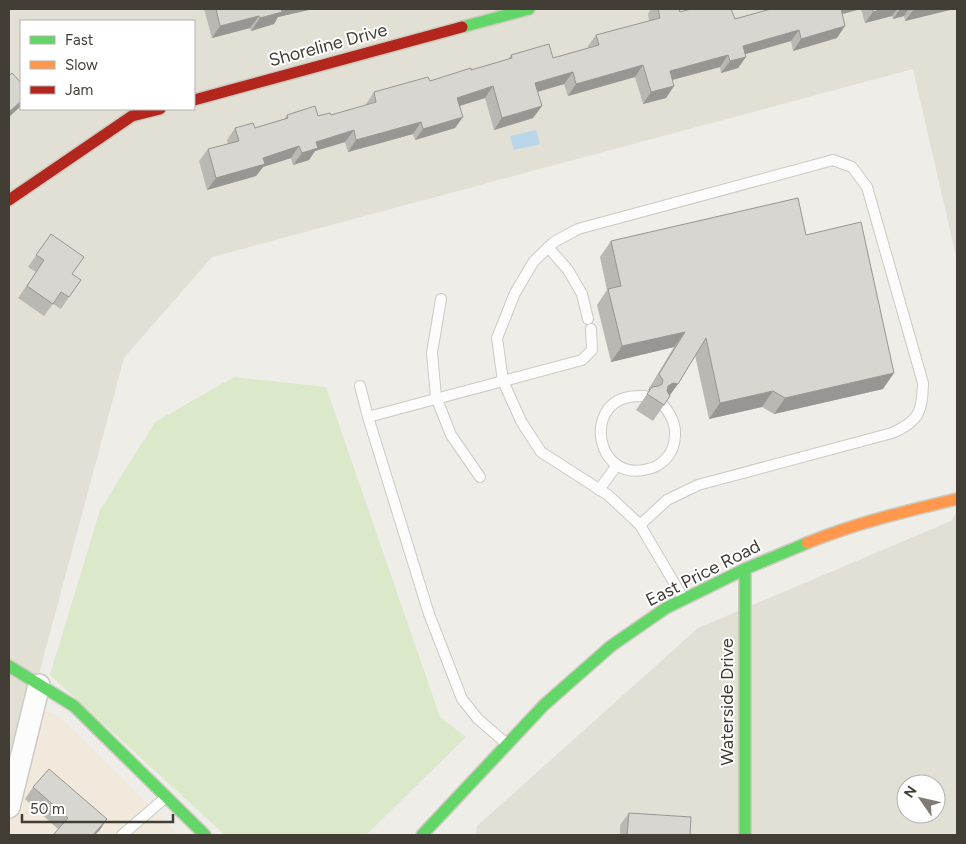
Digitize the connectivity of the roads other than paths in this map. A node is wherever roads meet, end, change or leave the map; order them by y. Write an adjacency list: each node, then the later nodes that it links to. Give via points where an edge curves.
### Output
1 (529, 9): 2 (street, Shoreline Drive)
2 (195, 100)
3 (156, 110): 4 (street, via 132,116)
4 (9, 200)
5 (548, 247): 7 (lane, via 534,261 515,293 497,338); 7 (lane, via 568,270 582,294 592,350 582,360); 17 (lane, via 578,229 833,160 852,167 868,187 922,383 922,406 918,413 909,426 892,433 698,485 667,500)
6 (441, 299): 10 (lane, via 432,353)
7 (503, 381): 10 (lane); 15 (lane, via 521,421 541,452)
8 (360, 386): 12 (lane)
9 (645, 396): 13 (lane, via 629,396 617,402 602,421 602,446)
10 (436, 397): 12 (lane); 14 (lane, via 451,435)
11 (663, 405): 13 (lane, via 675,427 675,439 664,461 641,471)
12 (368, 416): 22 (lane, via 429,614 462,699 478,719)
13 (617, 465): 15 (lane)
14 (480, 477)
15 (599, 490): 17 (lane)
16 (957, 499): 18 (street, East Price Road, via 841,529)
17 (640, 525): 19 (lane)
18 (745, 569): 19 (street, East Price Road); 30 (street, Waterside Drive)
19 (684, 599): 22 (street, East Price Road, via 611,646 544,705)
20 (9, 666): 21 (street)
21 (40, 684): 23 (street, via 74,706); 25 (street)
22 (507, 745): 24 (street, East Price Road)
23 (166, 797): 27 (street); 28 (lane)
24 (451, 805): 26 (street); 29 (street, East Price Road)
25 (9, 807)
26 (451, 820)
27 (203, 834)
28 (122, 835)
29 (422, 835)
30 (744, 835)

